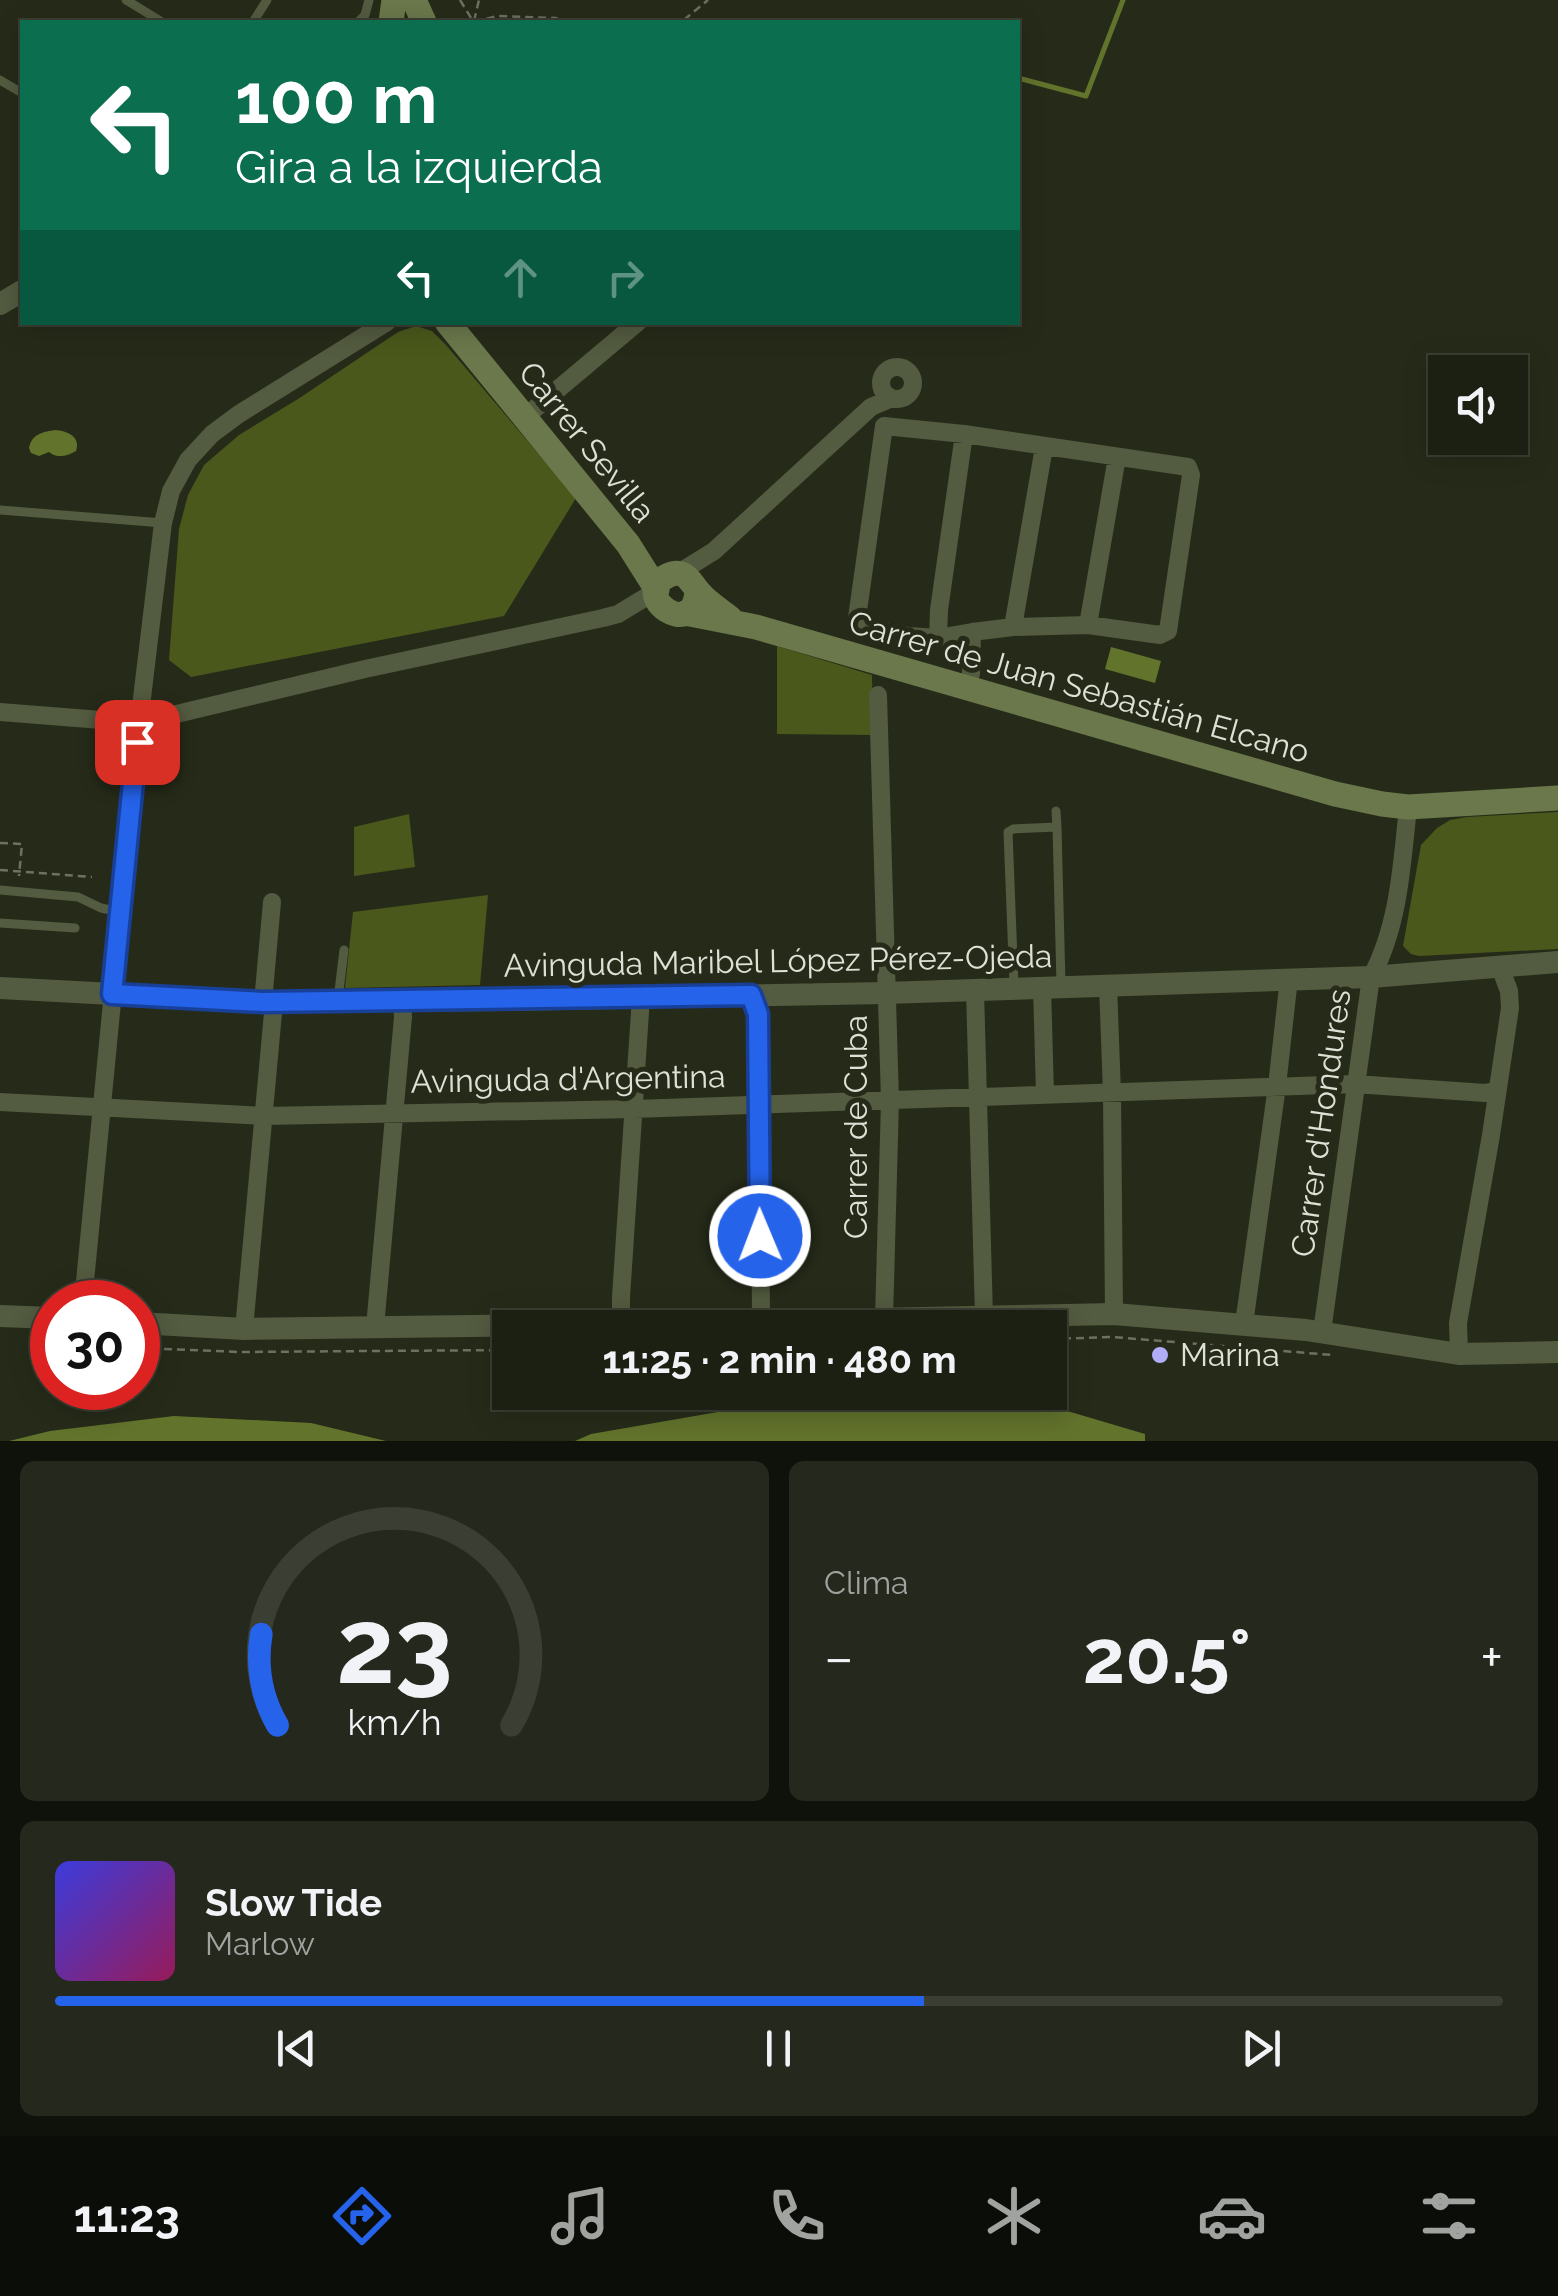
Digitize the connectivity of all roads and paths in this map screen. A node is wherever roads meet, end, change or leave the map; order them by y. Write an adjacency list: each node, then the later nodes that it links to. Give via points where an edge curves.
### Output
1 (126, 0): 3 (lane)
2 (708, 0): 6 (path)
3 (159, 20)
4 (482, 20): 5 (path)
5 (560, 20)
6 (680, 20)
7 (382, 325): 18 (street, via 212,434 178,476)
8 (448, 325): 13 (main road, Carrer Sevilla)
9 (634, 325): 13 (street)
10 (881, 381): 11 (street); 11 (street, via 893,367 911,376 907,395); 12 (street)
11 (892, 398): 12 (street)
12 (871, 406): 19 (street)
13 (525, 417): 19 (main road, Carrer Sevilla, via 638,556)
14 (964, 434): 15 (street); 23 (street); 23 (street, via 884,426 856,625)
15 (1044, 447): 16 (street); 21 (street)
16 (1117, 457): 20 (street); 20 (street, via 1188,466 1191,475 1168,630 1160,636)
17 (0, 510): 18 (lane)
18 (163, 524): 27 (street)
19 (676, 592): 24 (main road, Carrer de Juan Sebastián Elcano, via 734,621); 27 (street, via 618,614)
20 (1088, 625): 21 (street)
21 (1013, 627): 22 (street)
22 (972, 632): 23 (street); 24 (street)
23 (938, 638)
24 (968, 688): 29 (main road, Carrer de Juan Sebastián Elcano, via 1335,794)
25 (878, 695): 51 (street, Carrer de Cuba)
26 (0, 712): 27 (street)
27 (138, 723): 38 (street)
28 (1558, 798): 29 (main road, Carrer de Juan Sebastián Elcano)
29 (1408, 806): 44 (street, Carrer d'Hondures, via 1390,933)
30 (1056, 811): 31 (lane)
31 (1057, 828): 47 (lane); 49 (lane, via 1008,832)
32 (0, 843): 34 (path, via 22,844)
33 (0, 870): 34 (path)
34 (19, 873): 35 (path)
35 (92, 877)
36 (0, 890): 38 (lane, via 78,897)
37 (272, 902): 55 (street)
38 (120, 912): 52 (street)
39 (0, 923): 40 (lane)
40 (75, 928)
41 (344, 950): 56 (lane)
42 (1558, 962): 43 (street, Avinguda Maribel López Pérez-Ojeda)
43 (1500, 967): 44 (street, Avinguda Maribel López Pérez-Ojeda); 60 (street, via 1510,1008)
44 (1371, 977): 45 (street, Avinguda Maribel López Pérez-Ojeda); 58 (street, Carrer d'Hondures)
45 (1285, 978): 46 (street, Avinguda Maribel López Pérez-Ojeda); 59 (street)
46 (1108, 985): 47 (street, Avinguda Maribel López Pérez-Ojeda); 61 (street)
47 (1052, 987): 49 (street, Avinguda Maribel López Pérez-Ojeda); 62 (street)
48 (0, 988): 52 (street, Avinguda Maribel López Pérez-Ojeda)
49 (1014, 988): 50 (street, Avinguda Maribel López Pérez-Ojeda)
50 (975, 990): 51 (street, Avinguda Maribel López Pérez-Ojeda); 63 (street)
51 (886, 993): 53 (street, Avinguda Maribel López Pérez-Ojeda); 64 (street, Carrer de Cuba)
52 (112, 994): 55 (street, Avinguda Maribel López Pérez-Ojeda); 67 (street)
53 (751, 995): 54 (street, Avinguda Maribel López Pérez-Ojeda); 66 (street, via 758,1014)
54 (641, 997): 57 (street, Avinguda Maribel López Pérez-Ojeda); 68 (street)
55 (268, 1002): 56 (street, Avinguda Maribel López Pérez-Ojeda); 70 (street)
56 (338, 1002): 57 (street, Avinguda Maribel López Pérez-Ojeda)
57 (402, 1002): 69 (street)
58 (1354, 1084): 59 (street, Avinguda d'Argentina); 60 (street, Avinguda d'Argentina); 85 (street, Carrer d'Hondures)
59 (1277, 1086): 61 (street, Avinguda d'Argentina); 81 (street)
60 (1497, 1091): 90 (street, via 1458,1323)
61 (1112, 1093): 62 (street, Avinguda d'Argentina); 76 (street)
62 (1045, 1094): 63 (street, Avinguda d'Argentina)
63 (978, 1097): 64 (street, Avinguda d'Argentina); 75 (street)
64 (890, 1101): 66 (street, Avinguda d'Argentina); 74 (street, Carrer de Cuba)
65 (0, 1102): 67 (street, Avinguda d'Argentina)
66 (759, 1104): 68 (street, Avinguda d'Argentina); 73 (street)
67 (102, 1106): 70 (street, Avinguda d'Argentina); 71 (street)
68 (634, 1110): 69 (street, Avinguda d'Argentina); 72 (street)
69 (395, 1113): 70 (street, Avinguda d'Argentina); 83 (street)
70 (264, 1116): 84 (street)
71 (85, 1280)
72 (621, 1310)
73 (761, 1310)
74 (884, 1310)
75 (984, 1310)
76 (1114, 1314): 77 (street); 81 (street)
77 (1067, 1315)
78 (0, 1316): 79 (street)
79 (30, 1317)
80 (160, 1324): 84 (street)
81 (1244, 1324): 85 (street)
82 (492, 1326): 83 (street)
83 (375, 1327): 84 (street)
84 (244, 1329)
85 (1322, 1332): 90 (street)
86 (1067, 1338): 91 (path)
87 (160, 1349): 88 (path)
88 (492, 1350)
89 (1558, 1352): 90 (street)
90 (1459, 1354)
91 (1340, 1356)

